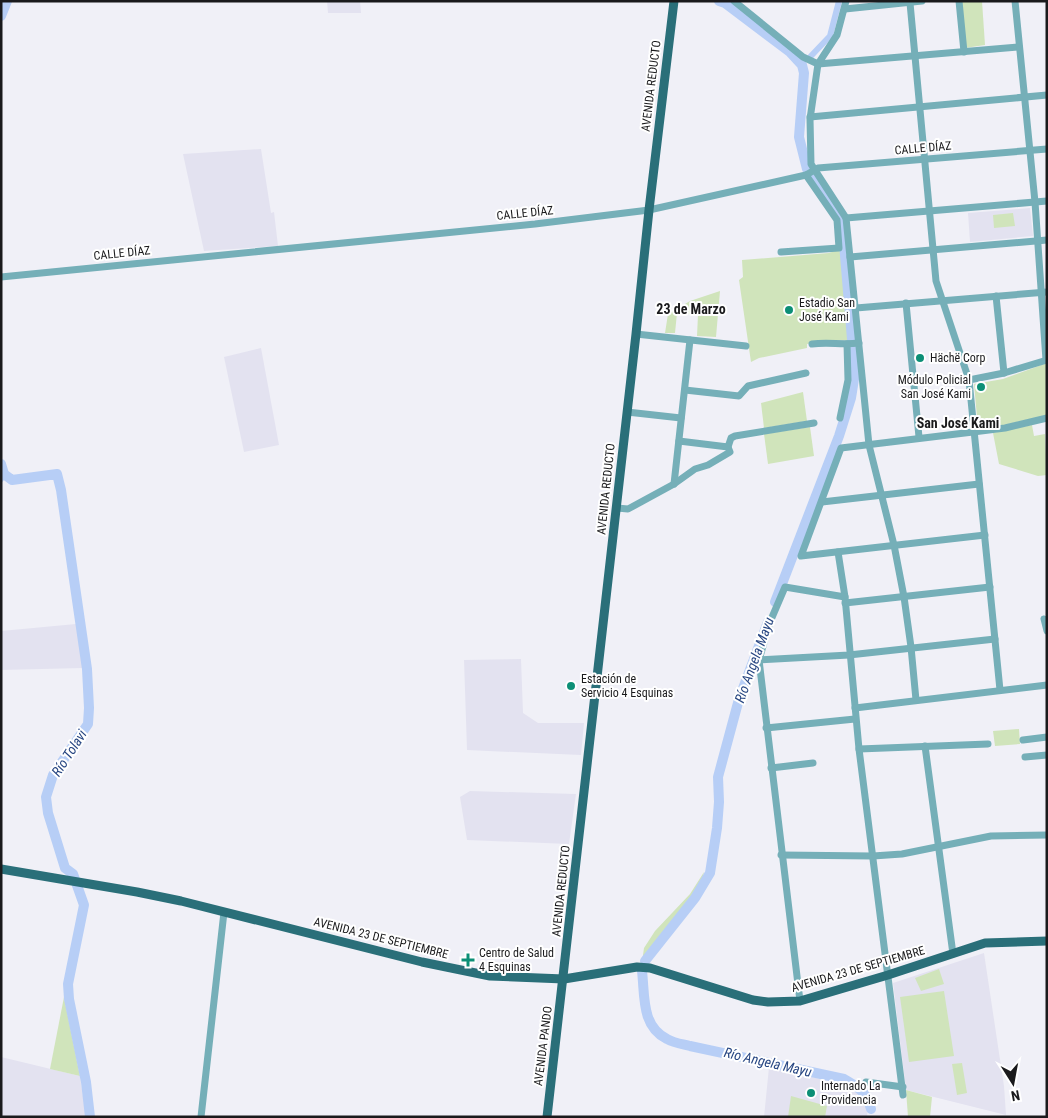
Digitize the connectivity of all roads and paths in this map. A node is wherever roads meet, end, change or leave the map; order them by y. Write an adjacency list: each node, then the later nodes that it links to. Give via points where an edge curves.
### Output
1 (674, 1): 23 (main road, AVENIDA REDUCTO)
2 (734, 1): 11 (street, via 803,58)
3 (922, 1): 6 (street)
4 (959, 1): 9 (street)
5 (1015, 1): 8 (street)
6 (910, 2): 7 (street); 10 (street)
7 (845, 5): 11 (street, via 837,34)
8 (1019, 47): 9 (street); 13 (street)
9 (964, 52): 10 (street)
10 (915, 56): 11 (street); 14 (street)
11 (818, 64): 15 (street)
12 (1047, 95): 13 (street)
13 (1024, 97): 14 (street); 17 (street)
14 (920, 107): 15 (street); 18 (street)
15 (810, 117): 19 (street)
16 (1047, 149): 17 (street, CALLE DÍAZ)
17 (1029, 150): 18 (street, CALLE DÍAZ); 22 (street)
18 (924, 159): 19 (street, CALLE DÍAZ, via 818,168); 24 (street)
19 (814, 171): 20 (street, CALLE DÍAZ); 25 (street)
20 (806, 175): 23 (street, CALLE DÍAZ); 29 (street, via 837,220 839,248)
21 (1047, 201): 22 (street)
22 (1034, 202): 24 (street); 27 (street)
23 (648, 210): 31 (street, CALLE DÍAZ); 37 (main road, AVENIDA REDUCTO)
24 (929, 211): 25 (street); 28 (street)
25 (846, 218): 30 (street)
26 (1047, 240): 27 (street)
27 (1037, 241): 28 (street); 32 (street)
28 (933, 250): 30 (street); 34 (street, via 936,281)
29 (781, 252)
30 (850, 257): 36 (street)
31 (1, 277)
32 (1044, 292): 33 (street); 43 (street)
33 (996, 296): 34 (street); 45 (street)
34 (943, 300): 35 (street); 46 (street)
35 (906, 304): 36 (street); 54 (street)
36 (856, 308): 39 (street)
37 (636, 334): 38 (street); 48 (main road, AVENIDA REDUCTO)
38 (690, 340): 42 (street); 47 (street)
39 (859, 343): 41 (street); 56 (street)
40 (812, 344): 41 (street)
41 (847, 344): 50 (street, via 848,380)
42 (746, 346)
43 (1046, 360): 45 (street)
44 (806, 373): 47 (street, via 748,386 739,396)
45 (1004, 373): 46 (street)
46 (969, 380): 53 (street)
47 (684, 390): 49 (street)
48 (628, 412): 49 (street); 62 (main road, AVENIDA REDUCTO)
49 (682, 418): 55 (street)
50 (840, 418)
51 (1047, 418): 53 (street)
52 (814, 423): 57 (street, via 735,436)
53 (974, 432): 54 (street); 59 (street)
54 (920, 437): 56 (street)
55 (679, 441): 57 (street); 58 (street)
56 (869, 445): 60 (street); 61 (street, via 841,448)
57 (728, 447): 58 (street, via 730,452)
58 (674, 484): 62 (street, via 628,509)
59 (979, 484): 60 (street); 63 (street)
60 (881, 495): 61 (street); 64 (street)
61 (822, 502): 65 (street, via 801,556)
62 (617, 508): 99 (main road, AVENIDA REDUCTO)
63 (985, 535): 64 (street); 66 (street)
64 (894, 545): 65 (street); 67 (street)
65 (838, 552): 68 (street)
66 (990, 587): 67 (street); 71 (street)
67 (904, 597): 68 (street); 72 (street)
68 (845, 600): 73 (street); 74 (street, via 785,586)
69 (1044, 619): 70 (street)
70 (1047, 631)
71 (995, 639): 72 (street); 76 (street)
72 (911, 647): 73 (street); 77 (street)
73 (849, 655): 74 (street); 78 (street)
74 (759, 660): 80 (street)
75 (1047, 684): 76 (street)
76 (1000, 690): 77 (street)
77 (916, 700): 78 (street)
78 (855, 708): 79 (street)
79 (855, 719): 80 (street); 85 (street)
80 (766, 728): 89 (street)
81 (1047, 737): 82 (street)
82 (1024, 740)
83 (988, 744): 84 (street)
84 (925, 746): 85 (street); 91 (street)
85 (859, 748): 93 (street)
86 (1047, 755): 87 (street)
87 (1025, 756)
88 (813, 763): 89 (street)
89 (771, 768): 92 (street)
90 (1047, 835): 91 (street, via 991,836)
91 (938, 847): 93 (street); 97 (street)
92 (781, 855): 93 (street); 100 (street)
93 (873, 856): 98 (street)
94 (1, 869): 95 (main road, AVENIDA 23 DE SEPTIEMBRE, via 137,892)
95 (224, 912): 99 (main road, AVENIDA 23 DE SEPTIEMBRE, via 490,976); 102 (street)
96 (1047, 941): 97 (main road, AVENIDA 23 DE SEPTIEMBRE, via 985,943)
97 (953, 954): 98 (main road, AVENIDA 23 DE SEPTIEMBRE)
98 (888, 975): 100 (main road, AVENIDA 23 DE SEPTIEMBRE); 101 (street, via 903,1091)
99 (564, 979): 100 (main road, AVENIDA 23 DE SEPTIEMBRE, via 637,967 650,968 753,1000); 103 (main road, AVENIDA PANDO)
100 (800, 1001)
101 (866, 1082)
102 (201, 1117)
103 (547, 1117)

